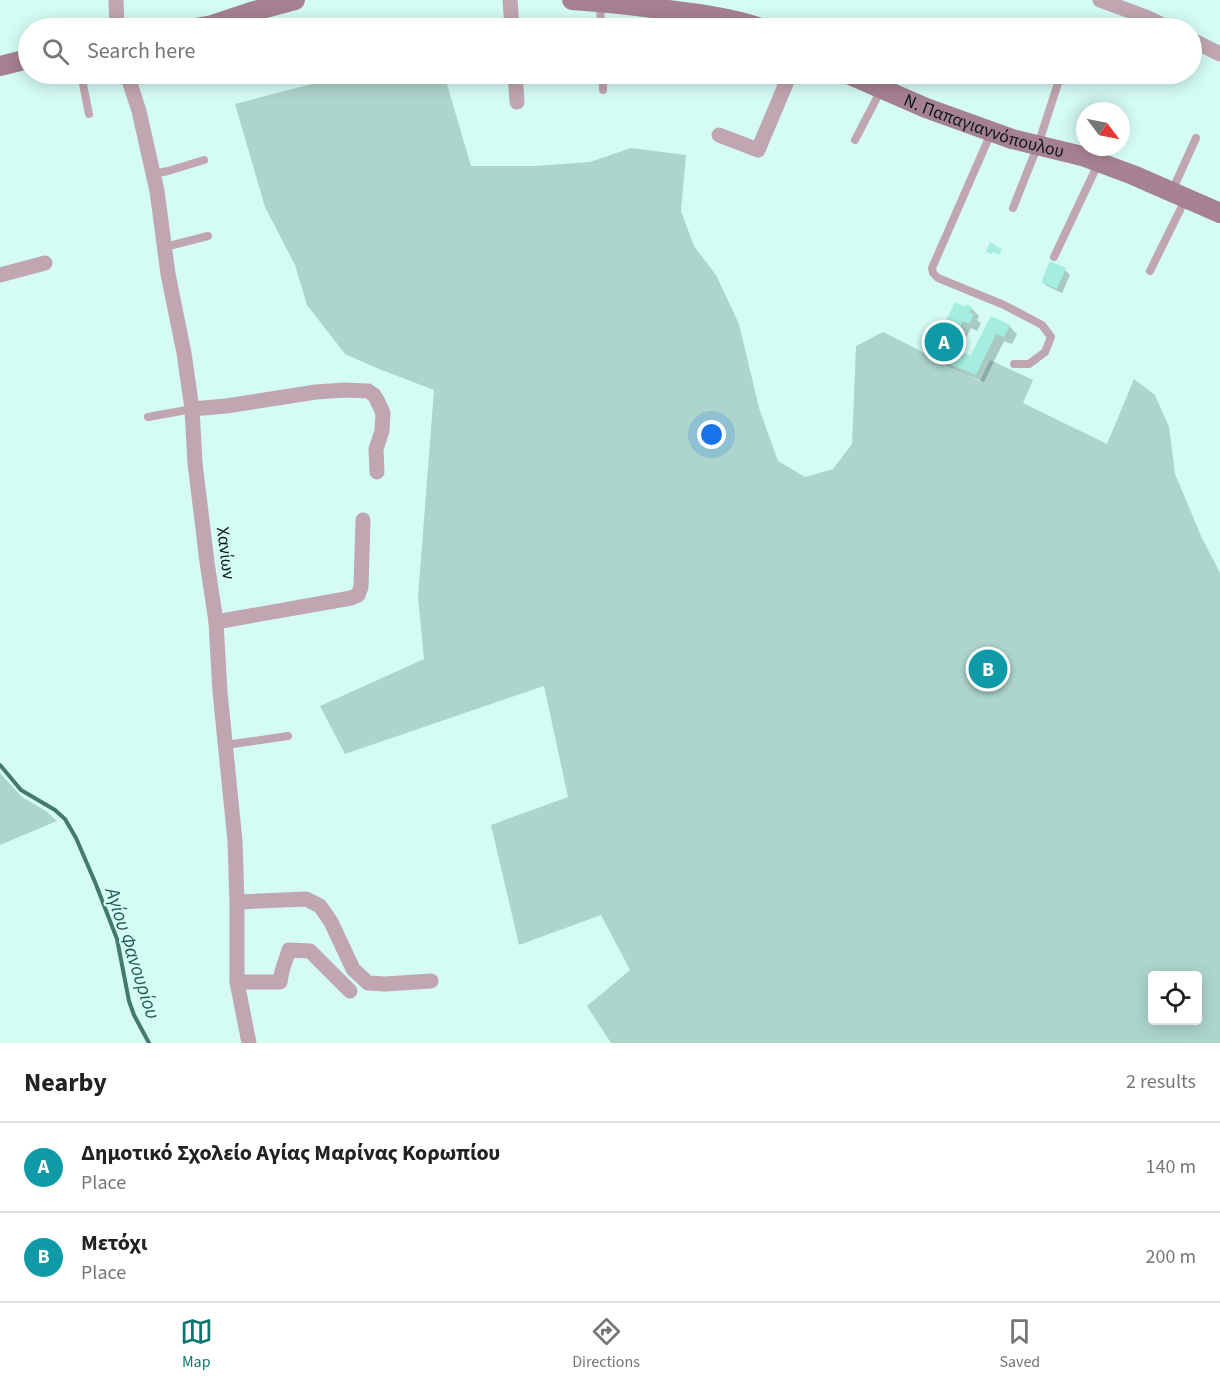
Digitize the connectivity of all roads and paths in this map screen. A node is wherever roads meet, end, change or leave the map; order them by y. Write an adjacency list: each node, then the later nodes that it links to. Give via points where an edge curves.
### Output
1 (116, 0): 8 (street)
2 (295, 0): 9 (street)
3 (510, 0): 10 (street)
4 (572, 0): 6 (street)
5 (1100, 0): 13 (street)
6 (600, 2): 7 (street); 11 (lane)
7 (690, 6): 12 (street)
8 (117, 18)
9 (233, 18)
10 (511, 18)
11 (601, 18)
12 (729, 18)
13 (1148, 18)
14 (1202, 45): 15 (street)
15 (1220, 54)
16 (18, 61): 17 (street)
17 (0, 66)
18 (83, 84): 28 (lane)
19 (130, 84): 36 (street, Χανίων)
20 (516, 84): 27 (street)
21 (603, 84): 26 (lane)
22 (786, 84): 30 (street, via 758,150)
23 (870, 84): 25 (street, Ν. Παπαγιαννόπουλου)
24 (1058, 84): 33 (lane)
25 (881, 89): 29 (street, Ν. Παπαγιαννόπουλου); 32 (lane)
26 (603, 90)
27 (517, 102)
28 (88, 114)
29 (992, 132): 33 (street, Ν. Παπαγιαννόπουλου); 46 (lane, via 932,268 938,278 1042,325 1051,338 1045,352 1029,364)
30 (719, 135)
31 (1196, 138): 37 (lane)
32 (855, 140)
33 (1038, 145): 35 (street, Ν. Παπαγιαννόπουλου); 38 (lane)
34 (204, 160): 36 (lane)
35 (1099, 162): 37 (street, Ν. Παπαγιαννόπουλου); 42 (lane)
36 (153, 174): 41 (street, Χανίων)
37 (1178, 195): 39 (street, Ν. Παπαγιαννόπουλου); 44 (lane)
38 (1013, 208)
39 (1220, 213)
40 (208, 236): 41 (lane)
41 (165, 246): 47 (street, Χανίων)
42 (1054, 257)
43 (45, 263): 45 (street)
44 (1150, 271)
45 (0, 275)
46 (1014, 364)
47 (192, 409): 48 (lane); 49 (street, via 316,392 368,391 374,394 382,413); 51 (street, Χανίων, via 195,463)
48 (148, 417)
49 (377, 472)
50 (363, 520): 51 (street, via 358,595)
51 (216, 622): 53 (street, Χανίων)
52 (288, 736): 53 (lane)
53 (226, 745): 54 (street, Χανίων)
54 (237, 902): 55 (street, via 306,899 320,906 354,969 368,983); 56 (street, Χανίων)
55 (431, 981)
56 (237, 982): 57 (street, via 280,982 289,950 310,951); 58 (street, Χανίων)
57 (350, 991)
58 (249, 1043)

